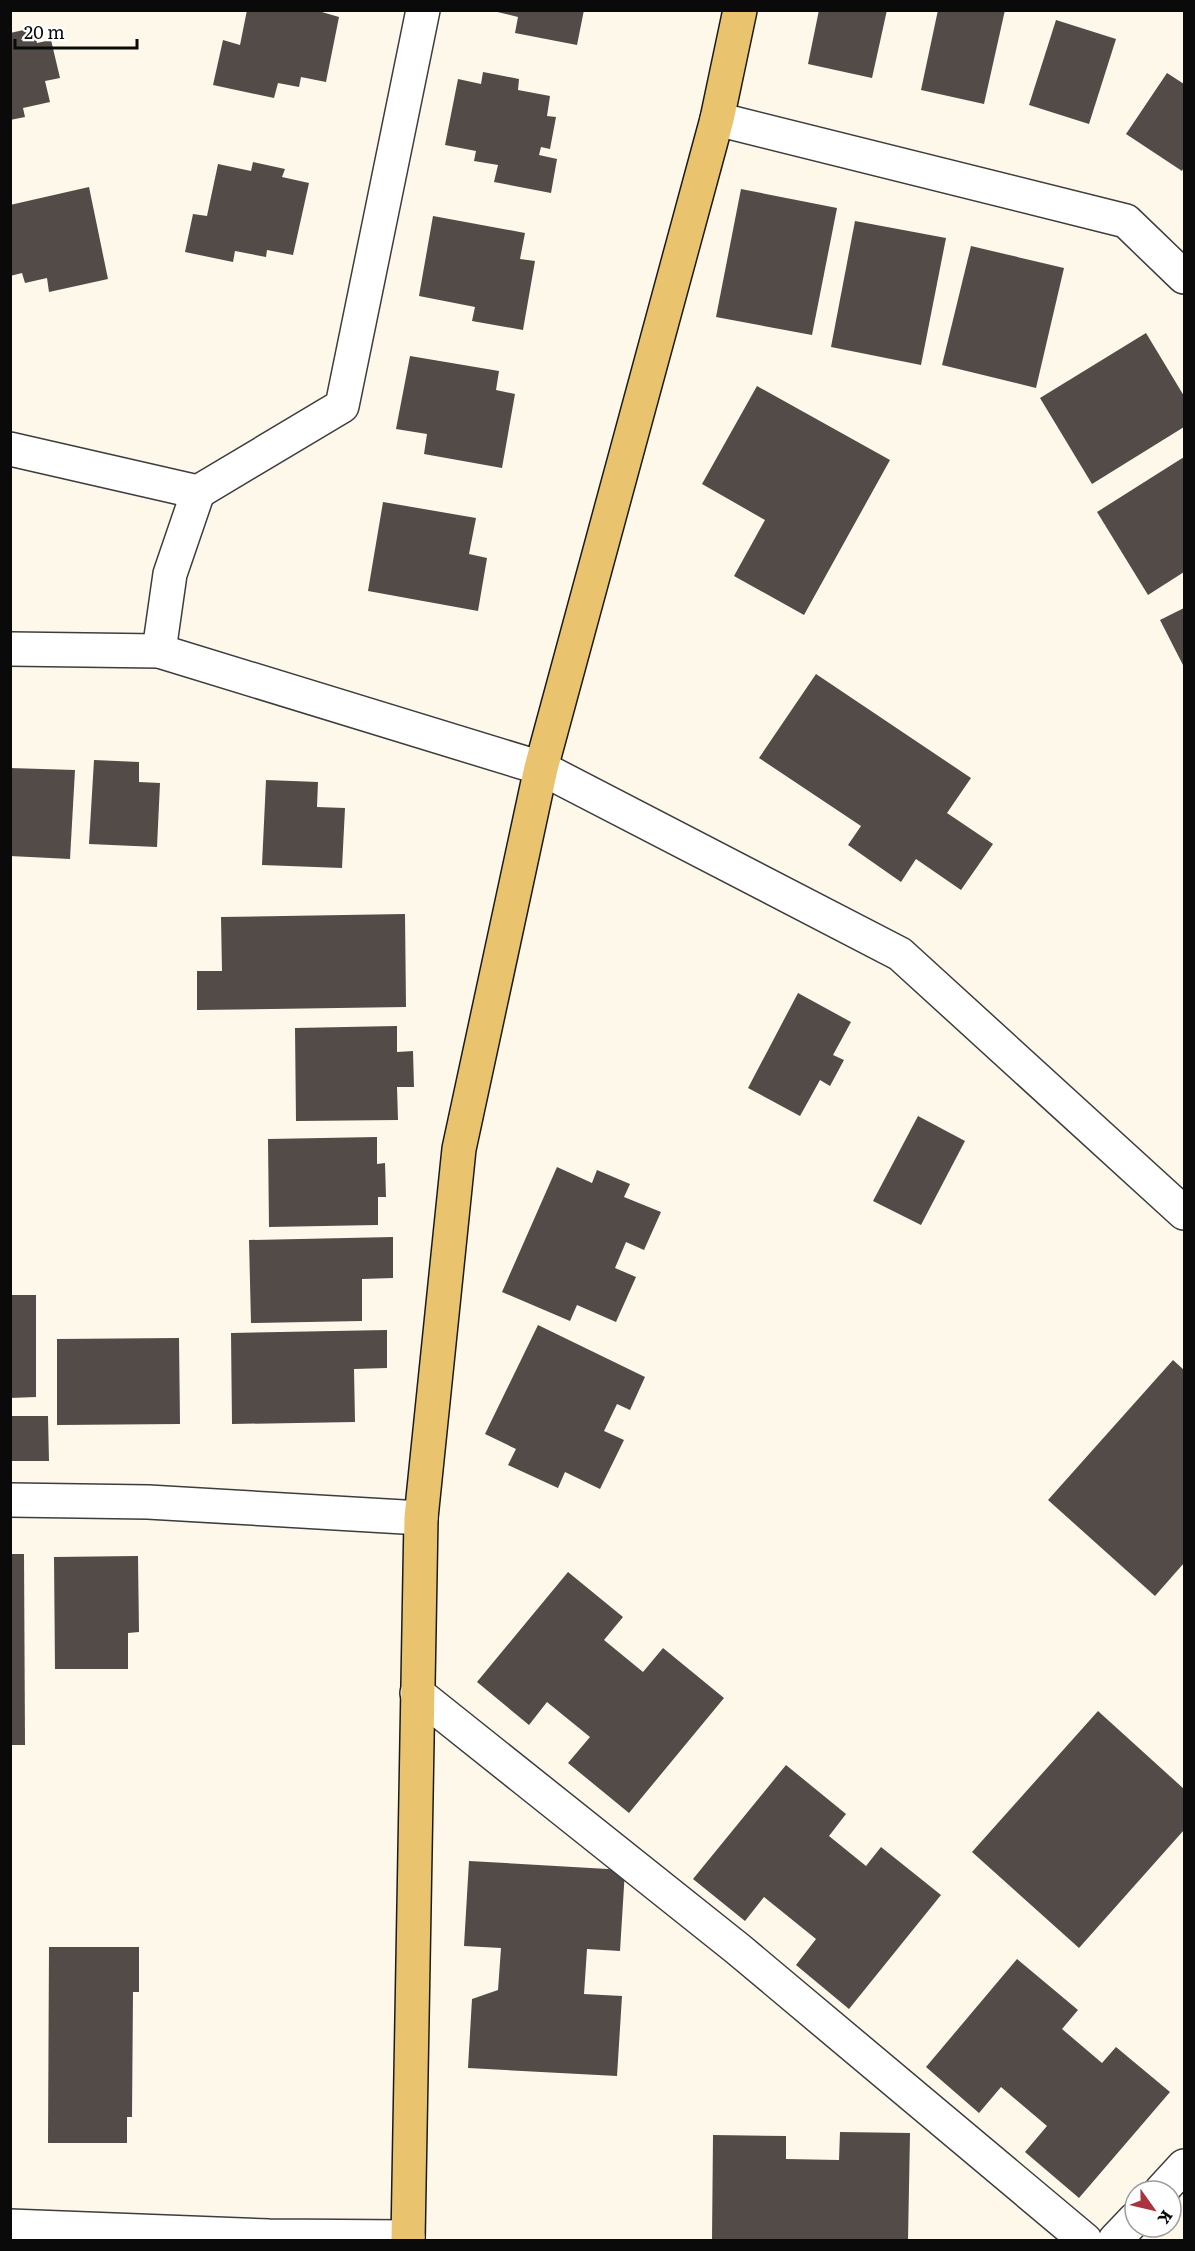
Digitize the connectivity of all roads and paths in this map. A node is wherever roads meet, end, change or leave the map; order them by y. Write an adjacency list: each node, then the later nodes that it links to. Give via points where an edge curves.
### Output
1 (423, 10): 6 (street, via 342,406)
2 (740, 10): 3 (main road)
3 (717, 119): 4 (street, via 1126,221); 9 (main road)
4 (1185, 277)
5 (10, 449): 6 (street)
6 (198, 492): 8 (street, via 170,574)
7 (10, 649): 8 (street)
8 (159, 651): 9 (street)
9 (541, 768): 10 (street, via 900,954); 12 (main road, via 459,1149)
10 (1185, 1213)
11 (10, 1500): 12 (street, via 148,1502)
12 (421, 1518): 13 (main road)
13 (417, 1693): 17 (main road); 18 (street, via 738,1948)
14 (1185, 2166): 15 (street)
15 (1173, 2179)
16 (10, 2226): 17 (street)
17 (408, 2239)
18 (1085, 2241)

